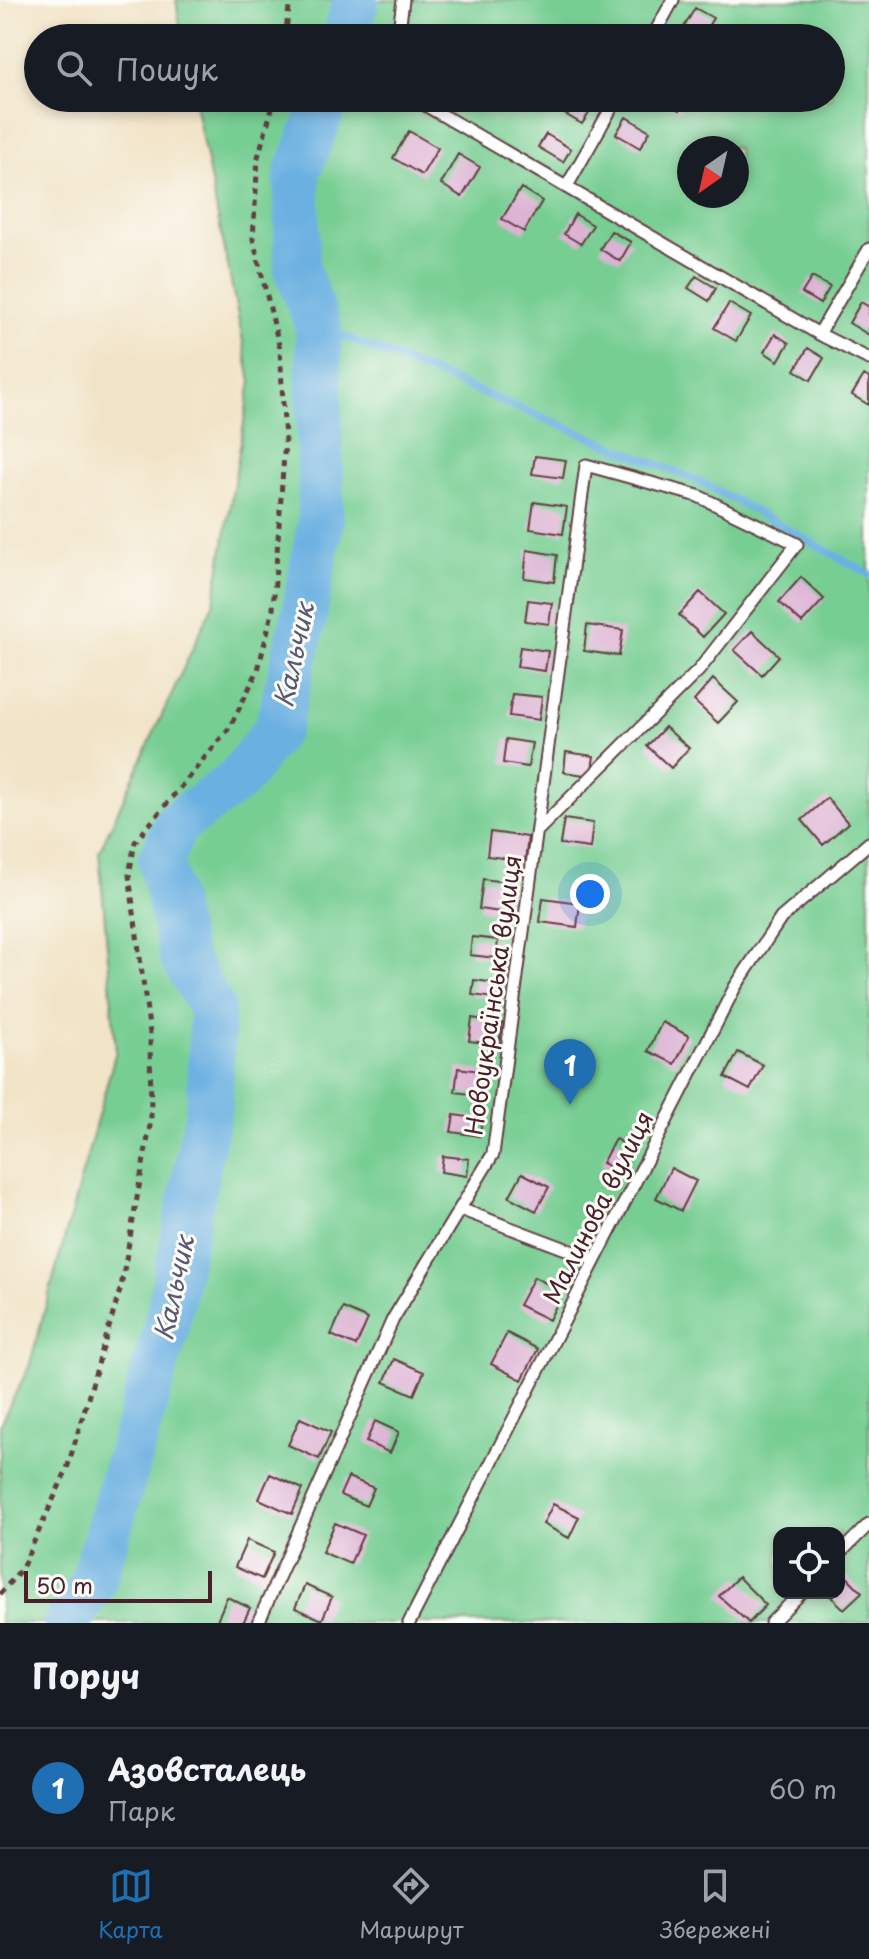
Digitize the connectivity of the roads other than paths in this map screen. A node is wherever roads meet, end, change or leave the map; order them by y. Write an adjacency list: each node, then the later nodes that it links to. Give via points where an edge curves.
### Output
1 (403, 0): 3 (lane)
2 (673, 0): 4 (lane)
3 (400, 24)
4 (660, 24)
5 (438, 112): 7 (lane)
6 (609, 112): 7 (lane)
7 (567, 186): 9 (lane)
8 (869, 249): 9 (lane)
9 (819, 334): 10 (lane)
10 (869, 359)
11 (537, 831): 11 (lane, Новоукраїнська вулиця, via 586,465 698,496 797,544 699,670); 13 (lane, Новоукраїнська вулиця, via 493,1154)
12 (869, 843): 14 (lane, Малинова вулиця, via 781,918 735,987)
13 (460, 1209): 14 (lane); 18 (lane, Новоукраїнська вулиця, via 393,1319)
14 (595, 1260): 19 (lane, Малинова вулиця)
15 (869, 1524): 16 (lane)
16 (845, 1548)
17 (795, 1599): 20 (lane)
18 (258, 1623)
19 (409, 1623)
20 (771, 1623)

